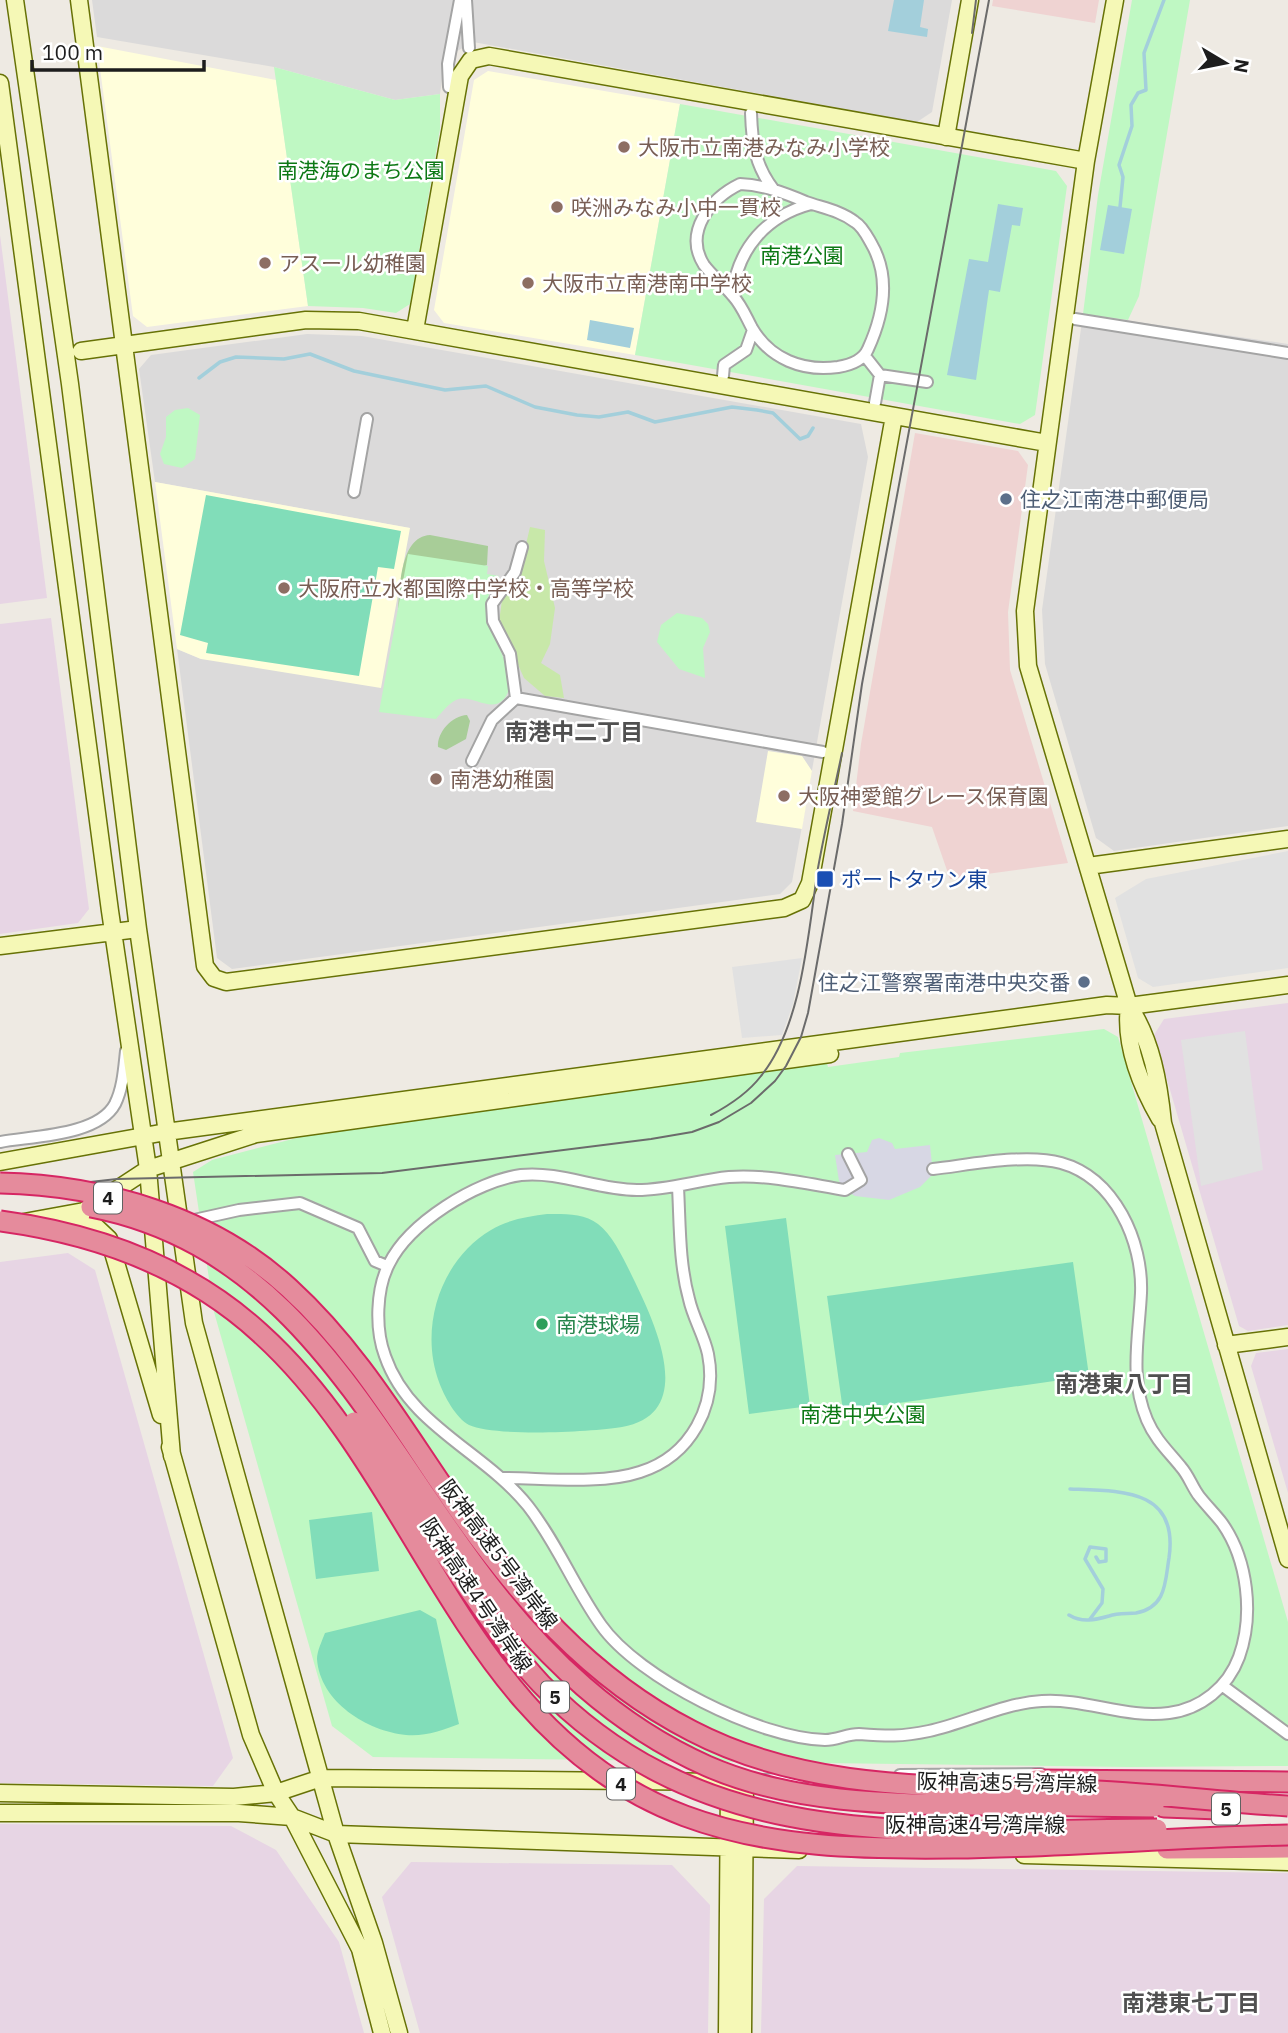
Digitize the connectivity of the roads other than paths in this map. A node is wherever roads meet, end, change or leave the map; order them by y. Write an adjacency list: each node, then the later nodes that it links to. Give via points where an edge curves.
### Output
1 (15, 0): 39 (street, via 70,384)
2 (79, 0): 19 (street)
3 (460, 0): 9 (street, via 448,64)
4 (466, 0): 7 (street)
5 (970, 0): 11 (street)
6 (1115, 0): 12 (street)
7 (469, 48)
8 (0, 83): 40 (street)
9 (449, 87)
10 (751, 113): 13 (street, via 755,157)
11 (946, 137): 12 (street); 17 (street, via 489,56 471,60 460,76)
12 (1086, 161): 31 (street)
13 (774, 190): 14 (street); 15 (street, via 740,184 717,199 699,223 702,262)
14 (811, 204): 15 (street, via 773,219 755,239 735,272); 24 (street, via 858,223 880,260 881,308)
15 (732, 295): 18 (street)
16 (1075, 319): 23 (street)
17 (415, 330): 19 (street, via 359,321 306,320); 29 (street)
18 (753, 330): 20 (street); 21 (street)
19 (125, 344): 22 (street); 29 (street, via 205,966 214,978 226,982 784,908 803,900 810,883)
20 (746, 350): 21 (street); 26 (street, via 724,365)
21 (768, 350): 24 (street, via 802,366 829,368)
22 (81, 351)
23 (1288, 353)
24 (865, 356): 25 (street)
25 (880, 375): 27 (street); 28 (street)
26 (723, 376)
27 (927, 382)
28 (875, 403)
29 (894, 416): 31 (street)
30 (367, 419): 32 (street)
31 (1047, 443): 38 (street, via 1025,611 1028,666)
32 (354, 492)
33 (522, 547): 34 (street, via 515,572 492,604 493,621 510,654)
34 (516, 698): 35 (street); 36 (street, via 492,720)
35 (823, 752)
36 (472, 761)
37 (1288, 839): 38 (street)
38 (1088, 866): 43 (street)
39 (138, 929): 40 (street); 45 (street)
40 (113, 932): 41 (street); 44 (street)
41 (0, 946)
42 (1288, 985): 43 (street)
43 (1129, 1006): 45 (street, via 1094,1007); 49 (street, via 1107,1016 256,1134); 62 (street, via 1126,1028 1144,1091 1163,1123)
44 (128, 1040): 46 (street); 47 (street, via 120,1091 103,1117 71,1131)
45 (166, 1132): 46 (street); 49 (street)
46 (142, 1137): 50 (street); 51 (street)
47 (0, 1142)
48 (848, 1154): 54 (street, via 861,1180 845,1190 732,1177)
49 (170, 1161): 51 (street); 72 (street, via 194,1323)
50 (0, 1162)
51 (148, 1169): 57 (street); 63 (street)
52 (933, 1169): 66 (street, via 1034,1160 1063,1163 1104,1190 1127,1221 1139,1254 1136,1383 1146,1417 1163,1448 1224,1526 1241,1561 1247,1603 1244,1642)
53 (0, 1184): 77 (highway, 阪神高速4号湾岸線 / 4, bridge, via 71,1191 155,1210 211,1233 270,1272 319,1317 363,1368 487,1550 534,1608 634,1695 718,1744 799,1769 879,1784 1114,1791)
54 (678, 1187): 60 (street, via 633,1190 566,1177 517,1176 460,1198 433,1215 406,1239); 64 (street, via 688,1298 708,1353 710,1381 702,1420 671,1456 639,1473)
55 (0, 1195): 78 (highway, 阪神高速5号湾岸線 / 5, bridge, via 75,1204 144,1222 204,1250 258,1288 336,1365 482,1576 547,1653 587,1691 632,1724 707,1766 793,1791 858,1801)
56 (0, 1214): 81 (highway, 阪神高速5号湾岸線 / 5, bridge, via 76,1226 147,1248 195,1272 260,1318 340,1402 500,1634 540,1683 586,1726 663,1777 757,1811 854,1826)
57 (69, 1216): 59 (street); 63 (street, via 100,1228 115,1252)
58 (194, 1220): 60 (street, via 300,1203 358,1228 375,1261)
59 (0, 1225): 83 (highway, 阪神高速4号湾岸線 / 4, bridge, via 77,1235 139,1256 183,1278 259,1332 331,1413 467,1627 512,1688 584,1759 660,1806 758,1838 859,1847 1074,1846)
60 (387, 1266): 64 (street, via 379,1324 383,1352 397,1381 415,1407 446,1436)
61 (1288, 1337): 62 (street)
62 (1226, 1345): 65 (street)
63 (172, 1456): 76 (street, via 251,1735)
64 (502, 1478): 66 (street, via 528,1507 605,1631 654,1675 696,1700 746,1721 830,1741 853,1734 884,1738 930,1731 1040,1701 1139,1714 1173,1713)
65 (1288, 1559)
66 (1223, 1686): 67 (street)
67 (1288, 1734)
68 (1240, 1774): 71 (street)
69 (1264, 1775): 70 (street)
70 (1288, 1775)
71 (803, 1777): 73 (street); 74 (highway)
72 (321, 1778): 73 (street); 76 (street); 82 (street)
73 (737, 1782): 84 (street)
74 (1288, 1782)
75 (0, 1793): 76 (street, via 234,1797)
76 (276, 1793): 80 (street)
77 (1288, 1806)
78 (1288, 1811)
79 (0, 1813): 80 (street)
80 (292, 1817): 82 (street); 88 (street, via 360,1949)
81 (1288, 1829)
82 (336, 1834): 84 (street); 89 (street)
83 (1288, 1835)
84 (737, 1847): 86 (street, via 907,1856); 90 (street); 91 (street)
85 (1288, 1848): 86 (highway)
86 (1037, 1855): 87 (street)
87 (1288, 1861)
88 (382, 2033)
89 (399, 2033)
90 (727, 2033)
91 (743, 2033)

